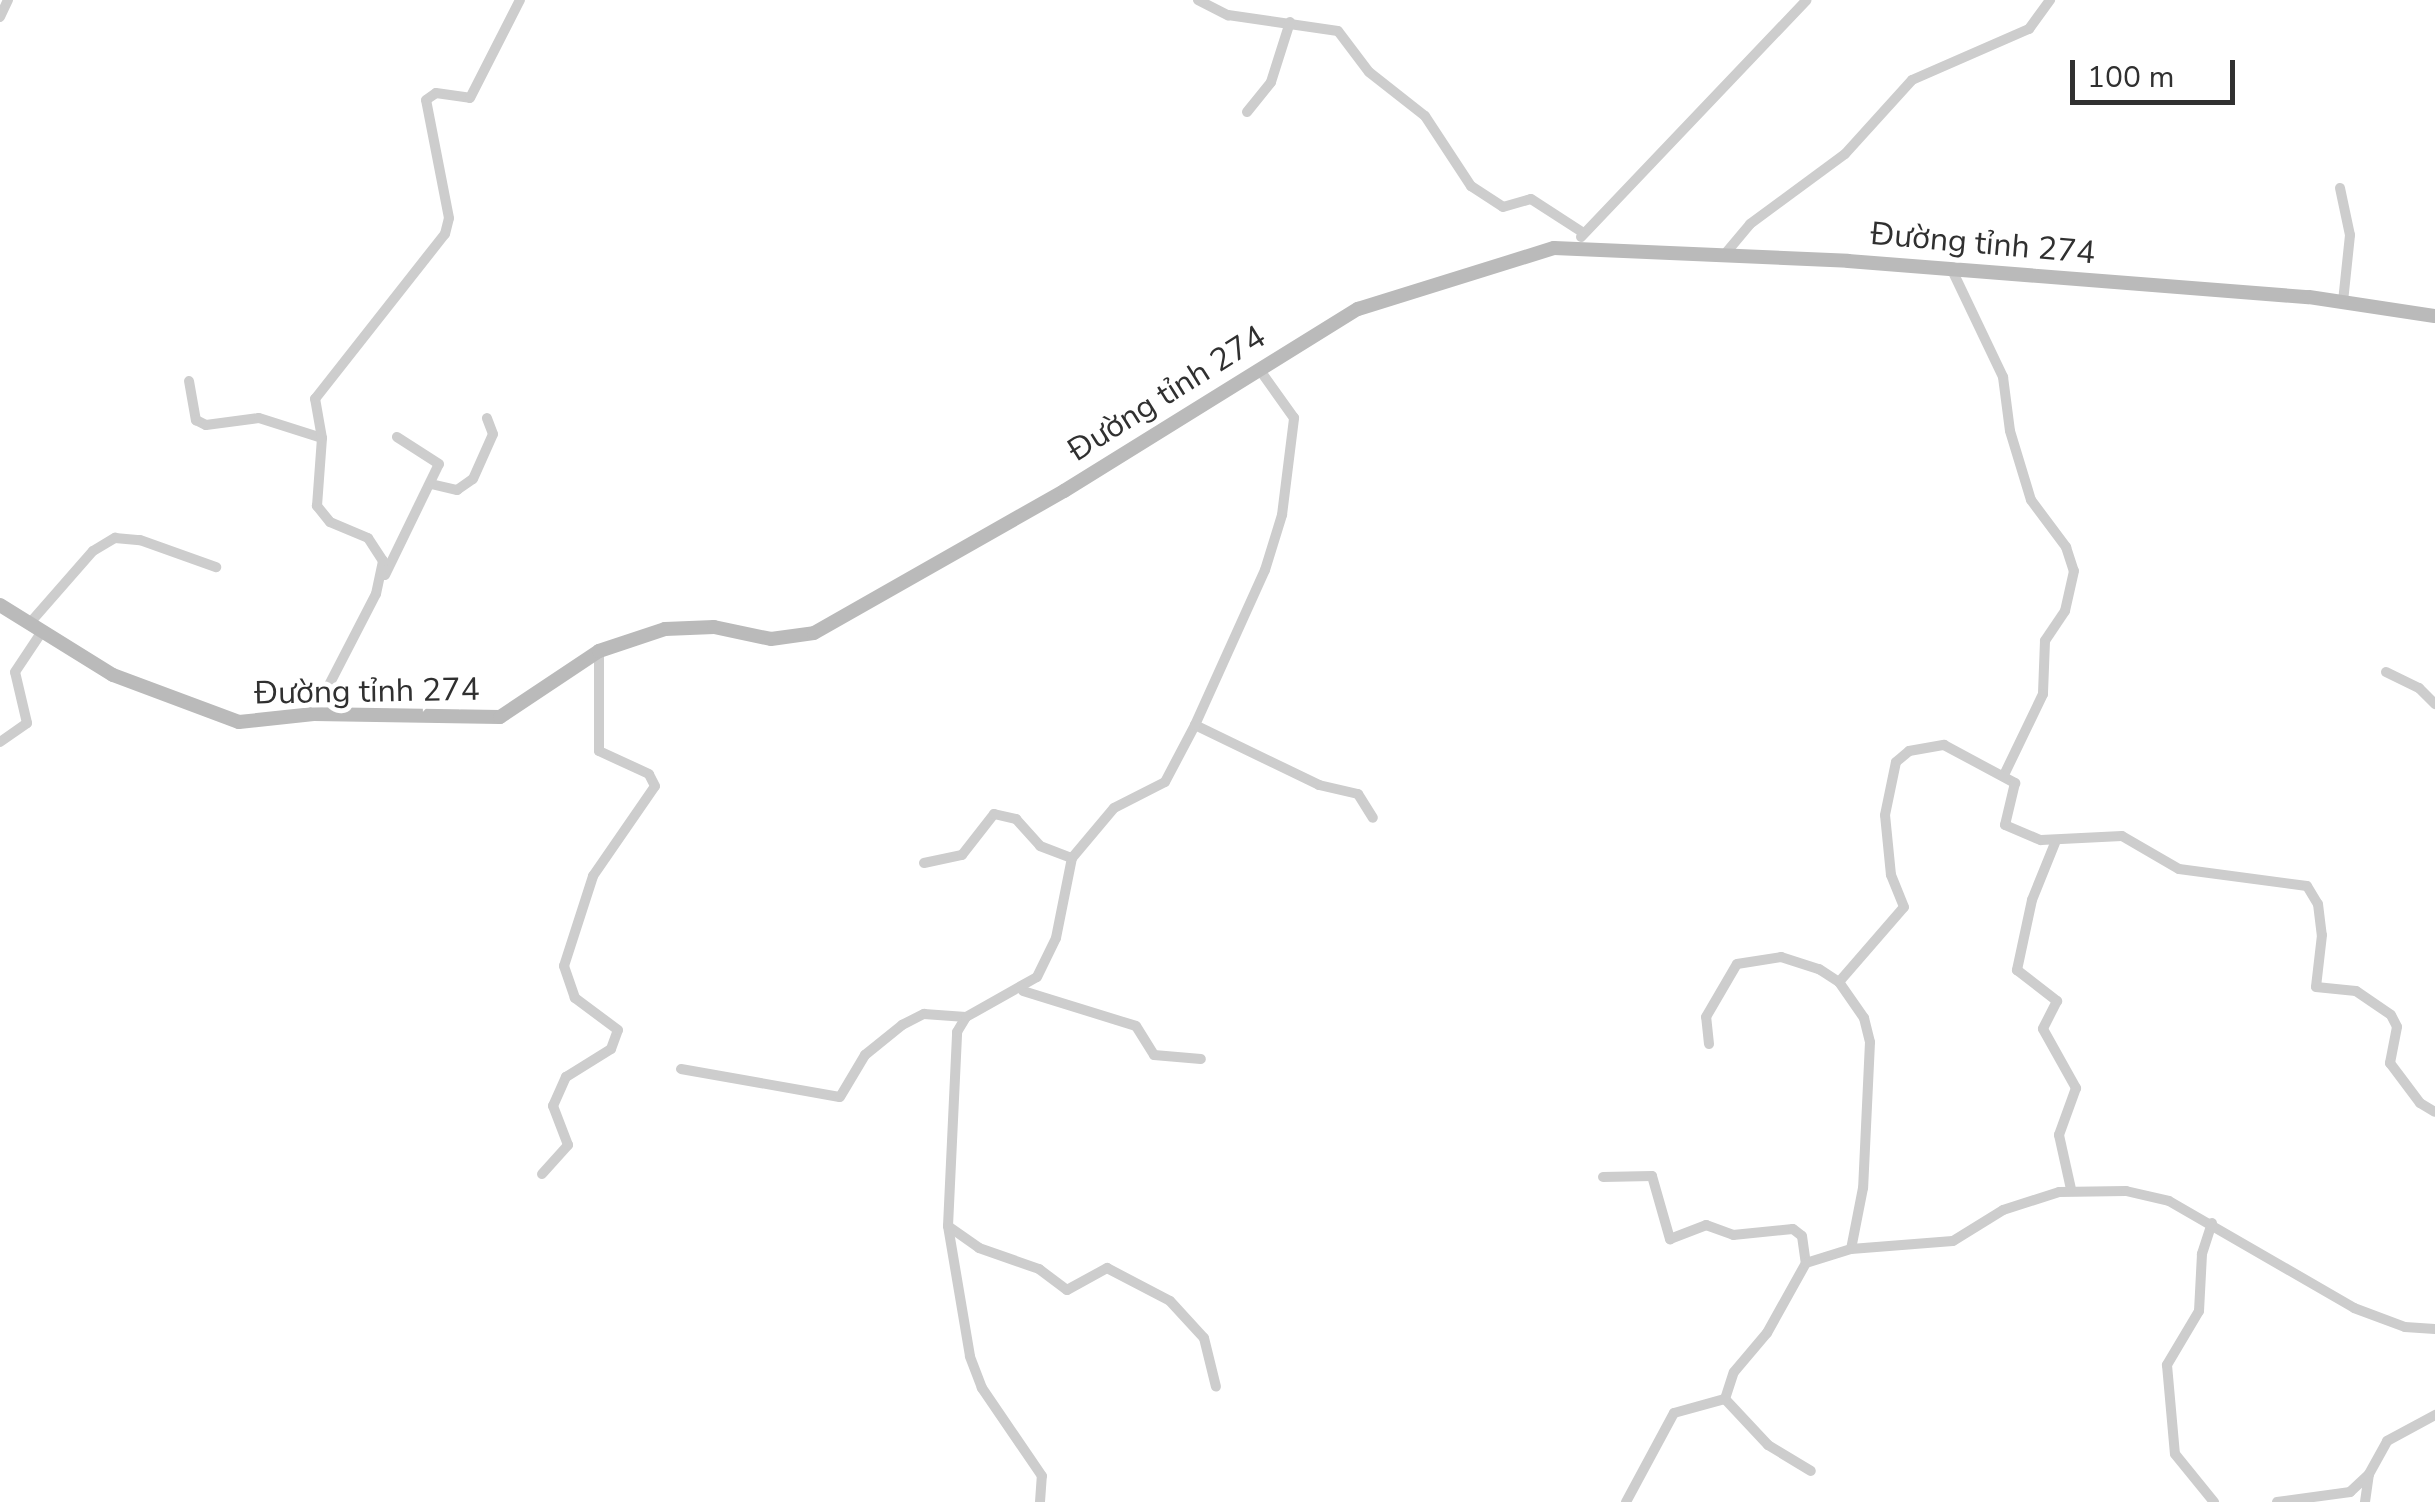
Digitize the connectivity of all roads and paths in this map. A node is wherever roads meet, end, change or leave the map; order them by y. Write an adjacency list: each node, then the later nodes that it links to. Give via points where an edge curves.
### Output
1 (8, 0): 6 (street)
2 (520, 0): 20 (street, via 470,98 436,93 426,100 448,226 415,279 318,390 314,408)
3 (1198, 0): 7 (street, via 1228,15)
4 (1807, 0): 10 (street)
5 (2050, 0): 12 (street, via 2029,29 1912,80 1846,154 1750,224)
6 (0, 17)
7 (1290, 22): 8 (street, via 1271,82); 10 (street, via 1345,36 1369,72 1425,116 1463,178 1497,205 1530,199)
8 (1247, 112)
9 (2340, 188): 14 (street, via 2350,235)
10 (1582, 232): 11 (street)
11 (1582, 249): 12 (main road, Đường tỉnh 274); 16 (main road, Đường tỉnh 274, via 1537,251 1372,302)
12 (1725, 254): 13 (main road, Đường tỉnh 274)
13 (1952, 270): 14 (main road, Đường tỉnh 274); 32 (street, via 2003,377 2030,500 2066,546 2074,571 2065,611 2045,641 2043,694)
14 (2344, 302): 15 (main road, Đường tỉnh 274)
15 (2435, 316)
16 (1259, 370): 26 (main road, Đường tỉnh 274, via 814,634 771,638 688,625); 30 (street, via 1294,418 1282,515 1265,570)
17 (189, 380): 20 (street, via 196,420 206,425 259,418)
18 (488, 418): 21 (street, via 493,434 473,478 457,490)
19 (397, 437): 21 (street, via 436,458)
20 (322, 438): 23 (street, via 317,506 330,522 377,547 383,560)
21 (431, 484): 23 (street)
22 (216, 567): 25 (street, via 115,538 93,551)
23 (376, 594): 29 (street)
24 (0, 605): 25 (main road, Đường tỉnh 274)
25 (35, 629): 29 (main road, Đường tỉnh 274, via 113,675 217,717 263,722); 31 (street, via 15,672 27,723)
26 (599, 651): 29 (main road, Đường tỉnh 274, via 500,717); 44 (street, via 599,751 649,774 655,786 592,876 564,966 576,998 618,1030 611,1049 566,1077 554,1106 568,1144)
27 (2386, 672): 28 (street, via 2420,688)
28 (2435, 704)
29 (314, 714)
30 (1195, 725): 33 (street, via 1319,785 1358,794); 35 (street, via 1165,782 1114,808)
31 (0, 742)
32 (2004, 774): 34 (street, via 2017,788 2005,825); 37 (street, via 1975,766 1944,745 1902,755 1885,814 1891,874 1904,907)
33 (1373, 818)
34 (2054, 843): 43 (street, via 2122,836 2179,869 2307,886 2318,904 2322,935 2316,987 2356,992 2391,1015 2397,1027 2390,1063); 46 (street, via 2032,900 2017,970 2057,1001 2043,1029 2076,1088 2059,1135)
35 (1072, 858): 36 (street, via 1040,846 1016,819 994,814 962,855); 38 (street, via 1048,960)
36 (924, 863)
37 (1839, 982): 40 (street, via 1788,958 1737,964 1706,1017); 49 (street, via 1864,1018 1870,1042 1863,1188)
38 (1022, 991): 39 (street); 41 (street, via 1136,1026 1154,1055)
39 (966, 1017): 42 (street, via 924,1014 902,1025 865,1055 840,1097); 48 (street, via 957,1032)
40 (1709, 1044)
41 (1201, 1059)
42 (682, 1069)
43 (2435, 1112)
44 (542, 1174)
45 (1602, 1177): 50 (street, via 1652,1176 1670,1239 1706,1225 1733,1235 1794,1229 1802,1236)
46 (2070, 1189): 47 (street, via 2147,1194); 49 (street, via 2003,1210 1953,1241)
47 (2212, 1224): 51 (street, via 2354,1308 2405,1327); 59 (street, via 2202,1254 2199,1311 2167,1366 2174,1454)
48 (948, 1226): 52 (street, via 979,1248 1039,1269 1067,1290 1106,1268 1170,1301 1204,1338); 57 (street, via 974,1370 1042,1476)
49 (1851, 1250): 50 (street)
50 (1806, 1263): 53 (street, via 1767,1333 1734,1372)
51 (2435, 1329)
52 (1216, 1387)
53 (1725, 1399): 55 (street, via 1768,1445); 58 (street, via 1674,1413)
54 (2435, 1414): 56 (street, via 2387,1440)
55 (1811, 1471)
56 (2369, 1474): 60 (street, via 2350,1492); 61 (street)
57 (1040, 1502)
58 (1626, 1502)
59 (2214, 1502)
60 (2277, 1502)
61 (2365, 1502)

